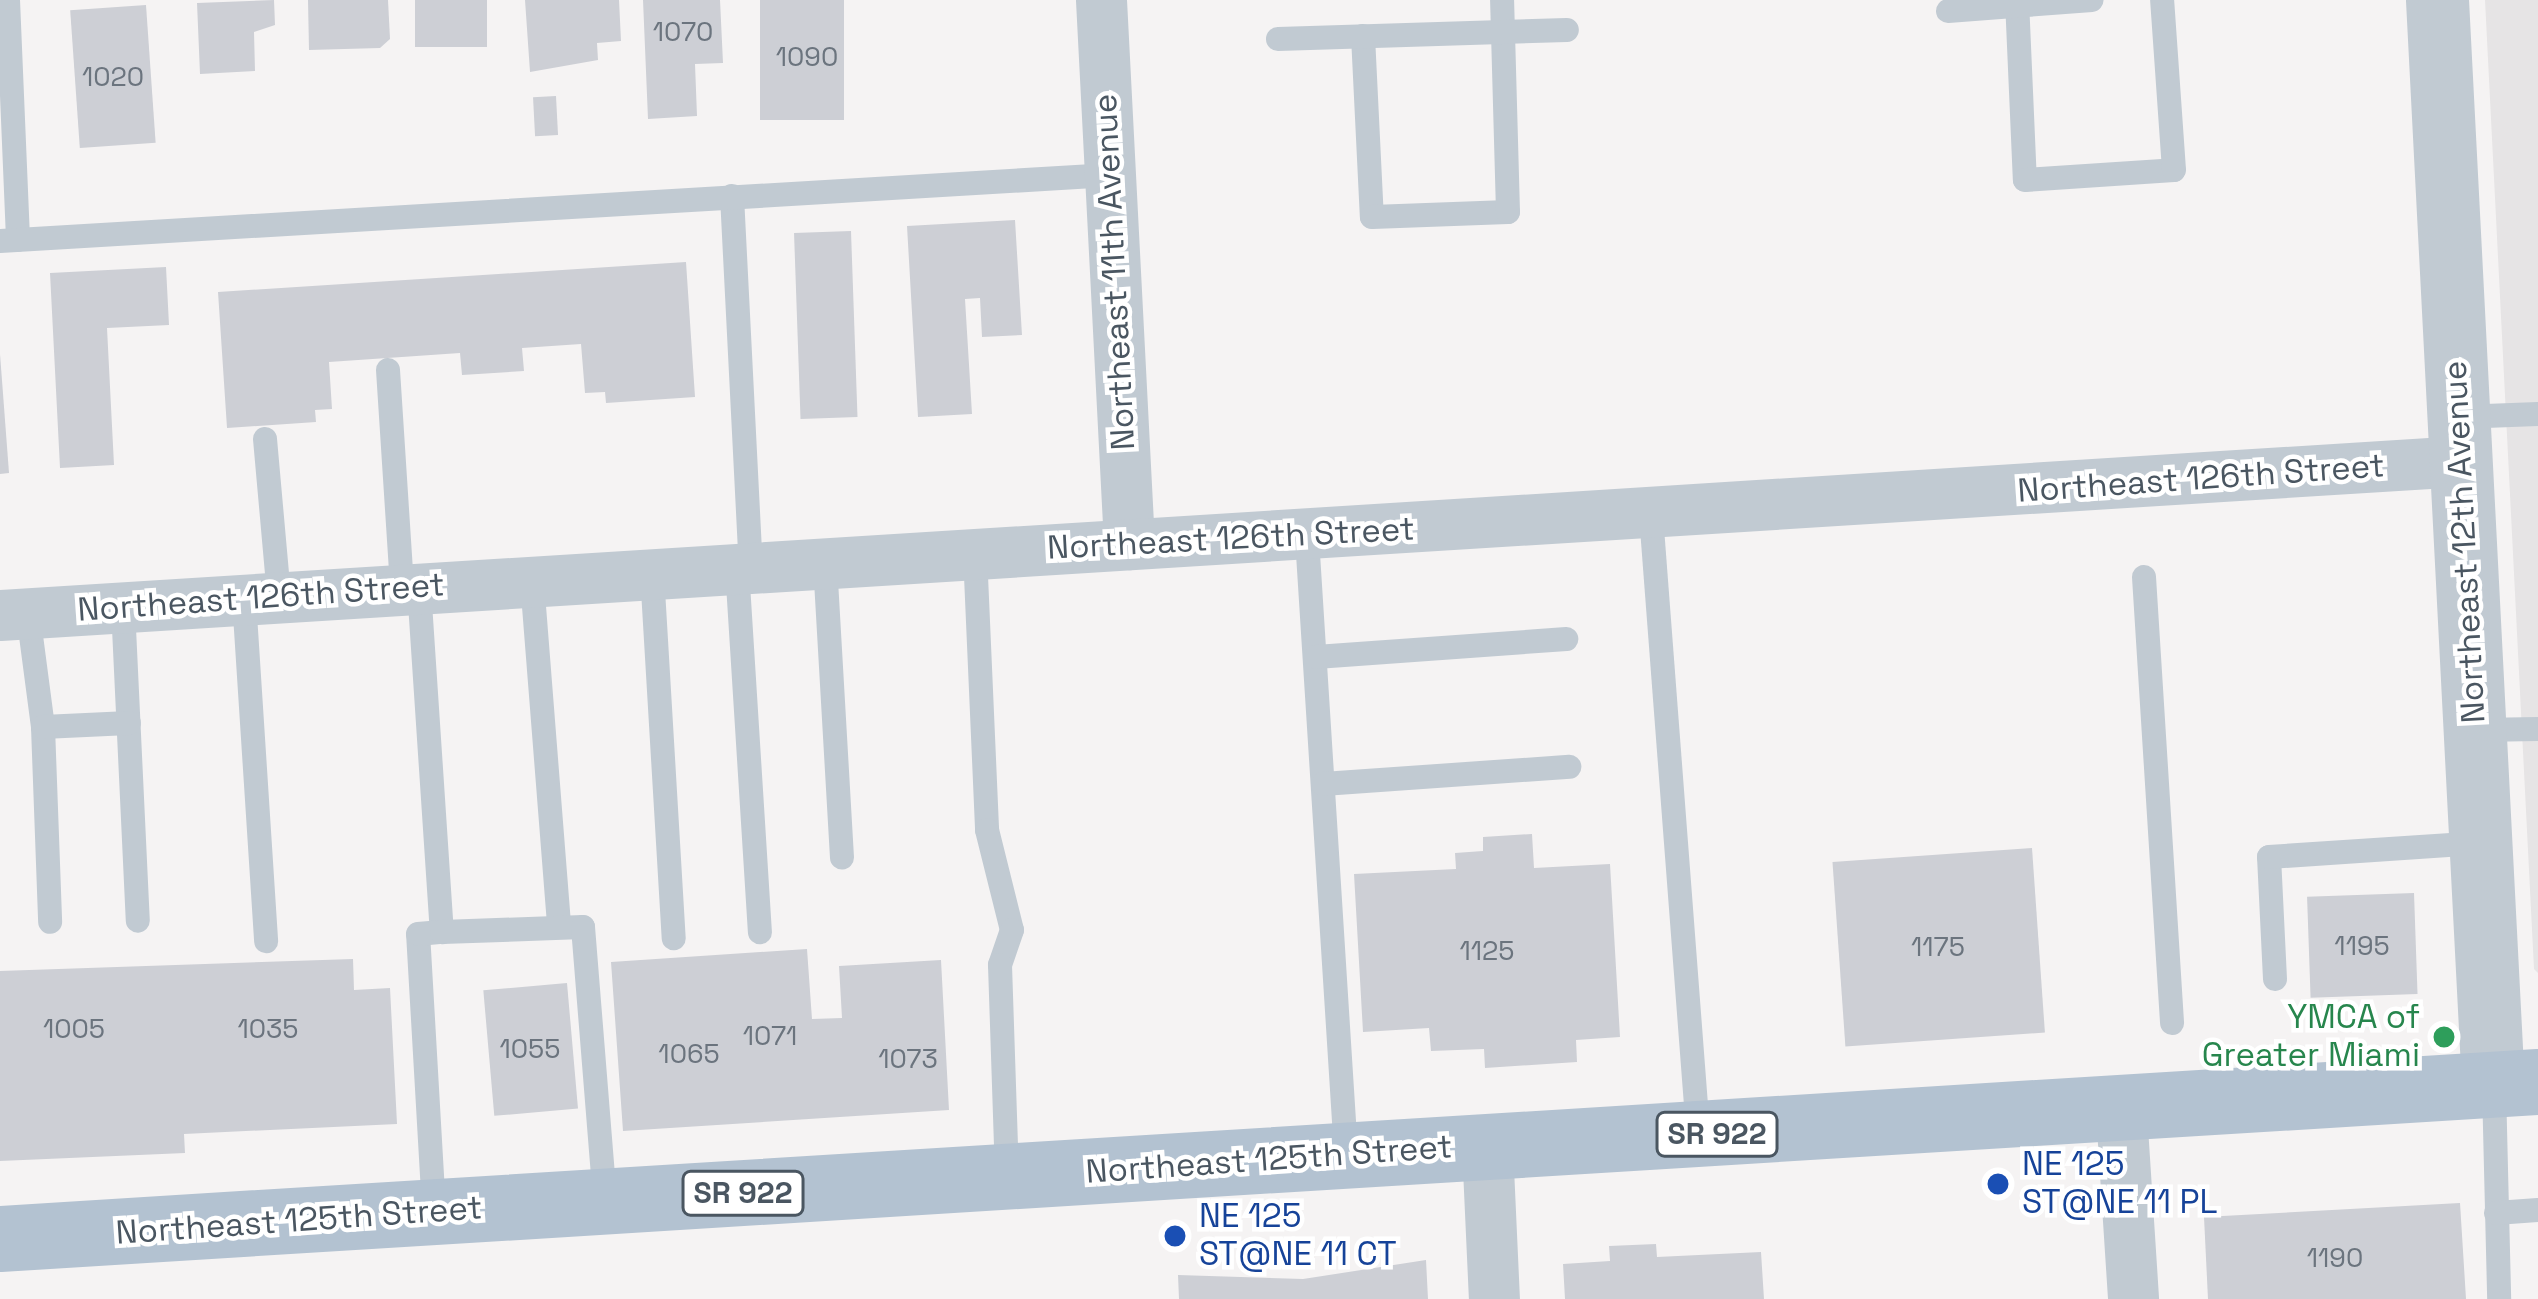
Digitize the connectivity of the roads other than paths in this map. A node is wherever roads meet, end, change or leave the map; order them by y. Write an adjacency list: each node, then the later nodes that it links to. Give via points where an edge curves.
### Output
1 (8, 0): 15 (lane)
2 (1502, 0): 10 (lane)
3 (2092, 0): 6 (lane)
4 (2162, 0): 6 (lane, via 2174,170 2025,180)
5 (2437, 0): 19 (street, Northeast 12th Avenue)
6 (2017, 3): 7 (lane)
7 (1948, 11)
8 (1114, 29): 13 (street, Northeast 11th Avenue)
9 (1567, 30): 10 (lane)
10 (1504, 32): 11 (lane); 11 (lane, via 1508,212 1372,217)
11 (1364, 36): 12 (lane)
12 (1278, 39)
13 (1110, 175): 14 (lane); 22 (street, Northeast 11th Avenue)
14 (732, 196): 15 (lane); 25 (lane)
15 (9, 241)
16 (388, 370): 29 (lane)
17 (2538, 414): 19 (lane)
18 (265, 439): 30 (lane)
19 (2460, 439): 20 (street, Northeast 126th Street); 38 (street, Northeast 12th Avenue)
20 (1651, 514): 21 (street, Northeast 126th Street); 54 (lane)
21 (1307, 538): 22 (street, Northeast 126th Street); 34 (lane)
22 (1130, 544): 23 (street, Northeast 126th Street)
23 (975, 553): 24 (street, Northeast 126th Street); 57 (lane, via 987,830 1012,930 1000,965)
24 (825, 563): 25 (street, Northeast 126th Street); 42 (lane)
25 (744, 568): 26 (street, Northeast 126th Street); 46 (lane)
26 (652, 573): 28 (street, Northeast 126th Street); 48 (lane)
27 (2144, 578): 51 (lane)
28 (532, 581): 29 (street, Northeast 126th Street); 45 (lane)
29 (410, 589): 30 (street, Northeast 126th Street); 47 (lane)
30 (262, 598): 31 (street, Northeast 126th Street); 49 (lane)
31 (123, 607): 32 (street, Northeast 126th Street); 35 (lane)
32 (14, 614): 36 (lane)
33 (1566, 639): 34 (lane)
34 (1316, 656): 40 (lane)
35 (129, 723): 36 (lane); 43 (lane)
36 (43, 727): 44 (lane)
37 (2538, 729): 38 (lane)
38 (2475, 730): 41 (street, Northeast 12th Avenue)
39 (1569, 767): 40 (lane)
40 (1323, 784): 56 (lane)
41 (2481, 843): 50 (lane, via 2269,857); 52 (street, Northeast 12th Avenue)
42 (842, 857)
43 (138, 920)
44 (50, 922)
45 (560, 926): 47 (lane); 58 (lane, via 583,927)
46 (760, 932)
47 (430, 933): 60 (lane)
48 (674, 938)
49 (266, 941)
50 (2276, 979)
51 (2172, 1023)
52 (2516, 1083): 53 (main road, Northeast 125th Street / SR 922); 61 (lane)
53 (2121, 1112): 54 (main road, Northeast 125th Street / SR 922); 64 (street)
54 (1699, 1135): 55 (main road, Northeast 125th Street / SR 922)
55 (1486, 1146): 56 (main road, Northeast 125th Street / SR 922); 63 (street)
56 (1346, 1155): 57 (main road, Northeast 125th Street / SR 922)
57 (1007, 1176): 58 (main road, Northeast 125th Street / SR 922)
58 (605, 1202): 60 (main road, Northeast 125th Street / SR 922)
59 (2538, 1210): 61 (lane)
60 (434, 1213): 62 (main road, Northeast 125th Street / SR 922)
61 (2496, 1213): 65 (lane)
62 (0, 1240)
63 (1494, 1299)
64 (2132, 1299)
65 (2499, 1299)

